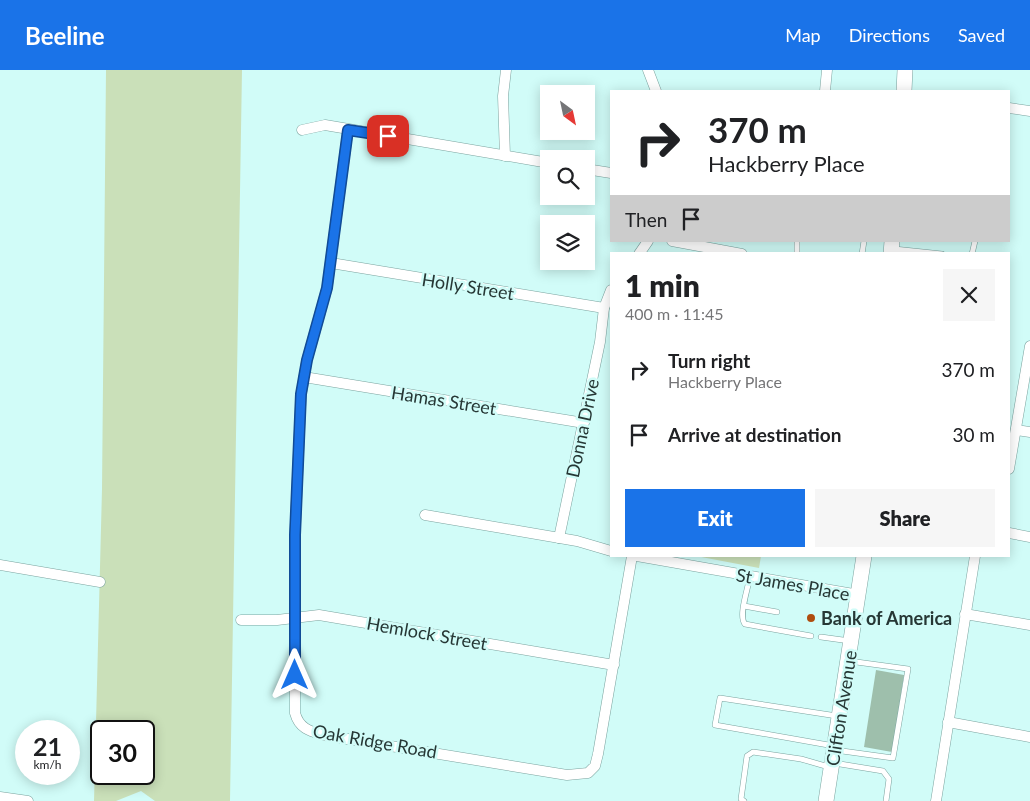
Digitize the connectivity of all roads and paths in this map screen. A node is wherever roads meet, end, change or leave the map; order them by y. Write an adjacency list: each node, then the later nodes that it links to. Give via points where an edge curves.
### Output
1 (506, 70): 12 (street, via 503,104)
2 (648, 70): 5 (street)
3 (827, 70): 6 (street)
4 (905, 70): 7 (main road)
5 (656, 90)
6 (825, 90)
7 (906, 90)
8 (1010, 108): 9 (street)
9 (1030, 112)
10 (302, 130): 11 (street, via 326,125)
11 (348, 130): 12 (street); 20 (street, Oak Ridge Road)
12 (505, 156): 13 (street)
13 (540, 162)
14 (595, 171): 15 (street)
15 (610, 174)
16 (677, 242): 18 (street)
17 (891, 248): 19 (lane)
18 (731, 252)
19 (925, 252)
20 (331, 263): 22 (street, Holly Street); 24 (street, Oak Ridge Road)
21 (610, 293): 22 (street, Donna Drive)
22 (604, 308): 25 (street, Donna Drive)
23 (1030, 346): 26 (street)
24 (304, 377): 25 (street, Hamas Street); 45 (street, Oak Ridge Road, via 295,535)
25 (584, 423): 32 (street, Donna Drive)
26 (1016, 430): 27 (street); 28 (street)
27 (1030, 432)
28 (1010, 463)
29 (425, 515): 32 (street)
30 (1010, 533): 31 (street)
31 (1030, 536)
32 (559, 538): 33 (street)
33 (610, 550)
34 (632, 557): 52 (street, Oak Ridge Road)
35 (644, 557): 39 (street, St James Place)
36 (864, 557): 41 (main road, Clifton Avenue)
37 (975, 557): 44 (street)
38 (0, 565): 40 (street)
39 (750, 576): 41 (street, St James Place); 42 (lane)
40 (100, 582)
41 (859, 595): 50 (main road, Clifton Avenue)
42 (743, 608): 43 (lane); 48 (lane, via 745,624)
43 (778, 612)
44 (965, 614): 47 (street); 54 (street)
45 (295, 618): 46 (street, Hemlock Street); 52 (street, Hemlock Street, via 319,615); 52 (street, Oak Ridge Road, via 295,713 302,727 323,735 567,775 588,773 595,766)
46 (241, 620)
47 (1030, 625)
48 (811, 636)
49 (821, 637): 50 (lane)
50 (852, 642): 51 (main road, Clifton Avenue)
51 (849, 661): 53 (main road, Clifton Avenue); 56 (lane, via 908,670 894,758)
52 (614, 664)
53 (840, 717): 56 (main road, Clifton Avenue); 56 (lane, via 720,698 715,725)
54 (948, 722): 55 (street); 62 (street)
55 (1030, 737)
56 (833, 756): 58 (lane, via 801,759 753,752 747,756); 60 (main road, Clifton Avenue); 61 (lane, via 882,771 890,779)
57 (0, 797): 59 (street)
58 (743, 800)
59 (28, 801)
60 (826, 801)
61 (886, 801)
62 (936, 801)

